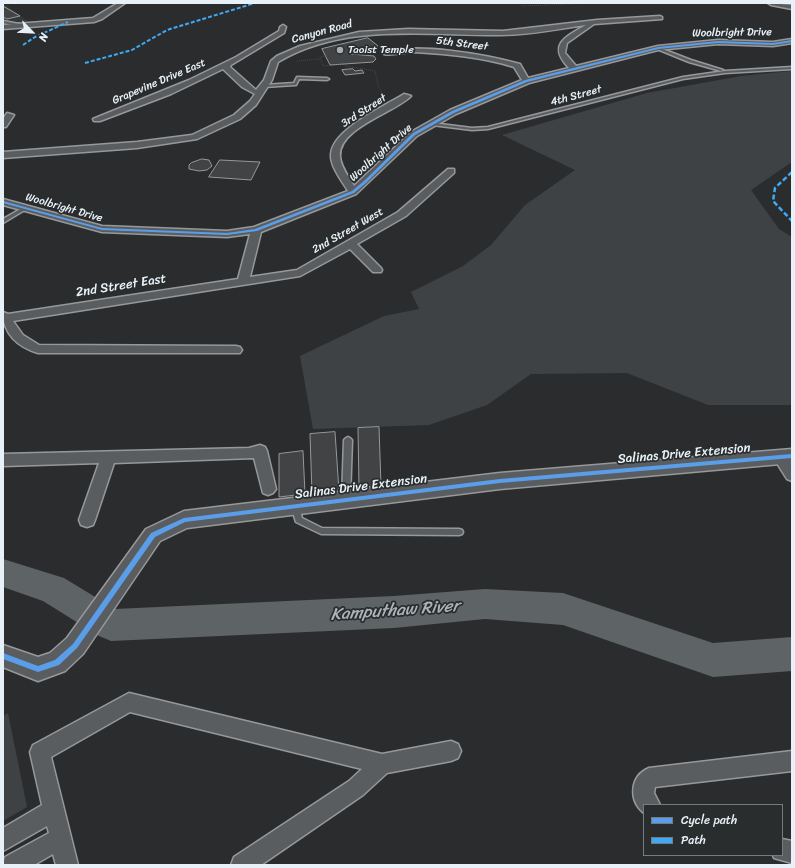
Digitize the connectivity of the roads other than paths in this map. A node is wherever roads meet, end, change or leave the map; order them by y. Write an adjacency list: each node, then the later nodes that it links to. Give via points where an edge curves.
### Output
1 (122, 3): 7 (street, via 94,20)
2 (771, 3): 3 (street)
3 (792, 7)
4 (660, 18): 6 (street, Canyon Road)
5 (3, 22): 8 (lane)
6 (597, 22): 16 (street, via 564,41 561,46 567,63); 21 (street, Canyon Road, via 503,33 408,31 359,34 312,44 287,53 275,61)
7 (38, 24): 8 (street); 11 (street)
8 (19, 25): 9 (street)
9 (3, 27)
10 (283, 27): 15 (street, Grapevine Drive East, via 282,32)
11 (3, 35)
12 (792, 41): 13 (street, Woolbright Drive, via 773,44 718,42)
13 (658, 48): 16 (street, Woolbright Drive); 18 (lane)
14 (386, 53): 20 (street, 5th Street, via 414,50 495,59 516,66)
15 (228, 63): 22 (street, via 226,68 243,85 250,91); 24 (street, Grapevine Drive East, via 142,103)
16 (574, 68): 20 (street, Woolbright Drive)
17 (792, 68): 18 (lane, 4th Street)
18 (725, 72): 25 (lane, 4th Street, via 683,78 488,128 472,129)
19 (327, 79): 21 (lane, via 298,78 295,84)
20 (526, 81): 25 (street, Woolbright Drive, via 453,112)
21 (264, 86): 22 (street, Canyon Road)
22 (259, 93): 26 (street, Canyon Road, via 253,103 237,117 194,137 137,145)
23 (407, 96): 28 (street, 3rd Street, via 362,122 344,137 335,150 335,157)
24 (97, 119)
25 (432, 124): 28 (street, Woolbright Drive, via 405,142)
26 (3, 155)
27 (451, 171): 33 (street, 2nd Street West, via 402,214)
28 (352, 192): 32 (street, Woolbright Drive)
29 (3, 202): 30 (street, Woolbright Drive)
30 (26, 208): 31 (lane); 32 (street, Woolbright Drive, via 102,230 209,235)
31 (3, 221)
32 (256, 230): 35 (street)
33 (351, 244): 34 (street); 35 (street, 2nd Street West, via 300,273)
34 (377, 270)
35 (243, 281): 36 (street, 2nd Street East)
36 (5, 317): 37 (street, via 14,334 24,344 38,349)
37 (236, 350)
38 (348, 440): 44 (lane)
39 (786, 456): 42 (street); 44 (street, Salinas Drive Extension, via 500,481)
40 (108, 458): 41 (street); 43 (street, via 249,454 260,451); 46 (street)
41 (3, 460)
42 (792, 475)
43 (268, 489)
44 (346, 500): 45 (street, Salinas Drive Extension)
45 (294, 506): 47 (lane, via 299,520 321,531); 48 (street, Salinas Drive Extension, via 184,520 168,526 153,535 75,646 58,663 38,669)
46 (87, 520)
47 (459, 532)
48 (3, 656)
49 (451, 751): 51 (street)
50 (792, 760): 52 (street, via 649,778 642,788)
51 (382, 764): 53 (street, via 129,702 40,752); 58 (street, via 356,788)
52 (649, 804)
53 (54, 810): 54 (street); 55 (street)
54 (60, 838): 56 (street); 57 (street)
55 (3, 840)
56 (13, 865)
57 (67, 865)
58 (242, 865)

